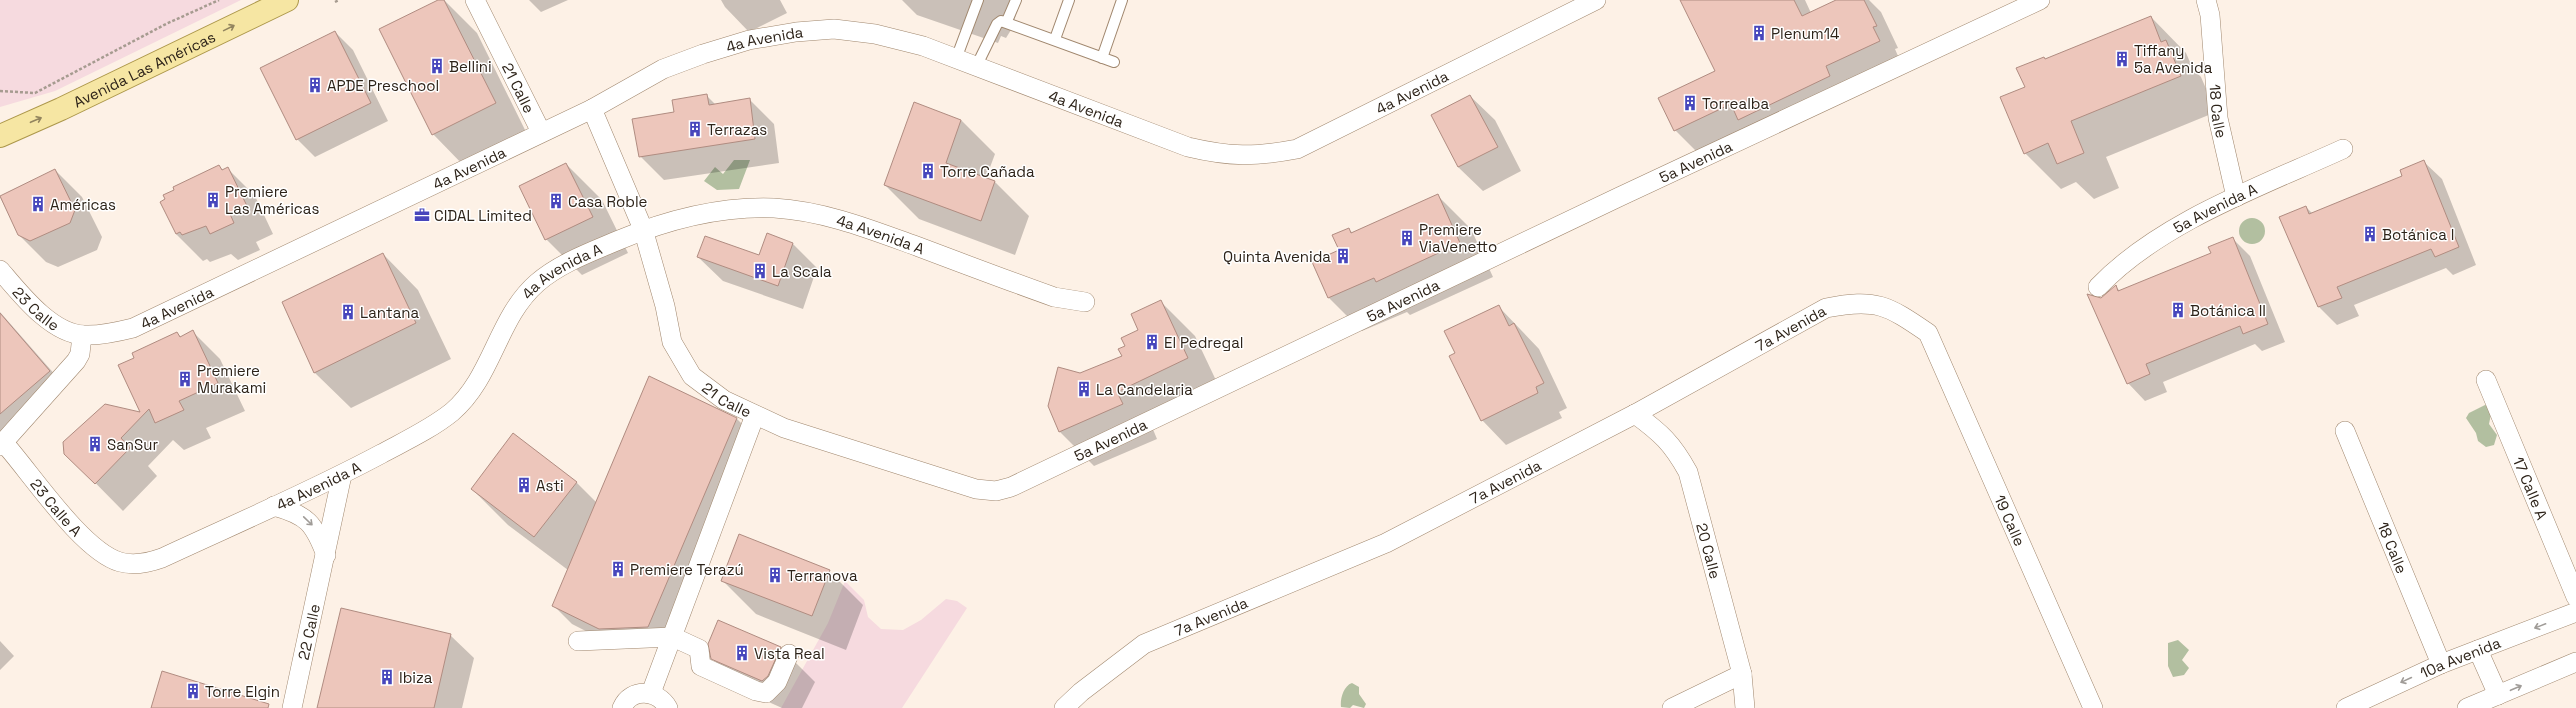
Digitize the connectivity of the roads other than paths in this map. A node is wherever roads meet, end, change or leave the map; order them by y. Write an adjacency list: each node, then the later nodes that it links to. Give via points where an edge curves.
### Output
1 (287, 0): 18 (main road, Avenida Las Américas, one-way to 1)
2 (475, 0): 17 (street, 21 Calle)
3 (978, 0): 13 (lane)
4 (1016, 0): 10 (lane)
5 (1069, 0): 11 (lane)
6 (1122, 0): 12 (lane)
7 (1596, 0): 15 (street, 4a Avenida, via 1296,148 1264,155 1224,155 1188,147)
8 (2040, 0): 28 (street, 5a Avenida, via 1619,197 1011,487 996,491 976,489 784,428)
9 (2206, 0): 20 (street, 18 Calle, via 2218,118)
10 (1007, 21): 11 (lane); 15 (lane, via 997,24)
11 (1055, 39): 12 (lane)
12 (1102, 58): 14 (lane)
13 (956, 59): 15 (street, 4a Avenida); 16 (street, 4a Avenida, via 923,46 875,34 834,29 796,32 749,40 669,67)
14 (1114, 62)
15 (976, 67)
16 (592, 109): 17 (street, 4a Avenida); 21 (street, 21 Calle)
17 (541, 132): 26 (street, 4a Avenida, via 133,328 115,333)
18 (0, 136)
19 (2343, 149): 20 (street, 5a Avenida A)
20 (2236, 197): 23 (street, 5a Avenida A, via 2151,241)
21 (643, 229): 24 (street, 4a Avenida A, via 671,221 748,208 800,210 849,221 1054,297); 28 (street, 21 Calle, via 665,306 672,342 680,357 692,376 706,387 724,400); 32 (street, 4a Avenida A, via 570,261 538,282 510,316 478,381 453,411 433,426)
22 (0, 270): 26 (street, 23 Calle, via 39,312 66,330)
23 (2098, 287)
24 (1085, 302)
25 (1928, 333): 29 (street, 7a Avenida, via 1903,316 1876,304 1850,303 1826,308); 53 (street, 19 Calle)
26 (82, 335): 31 (street, via 80,354 76,362)
27 (2486, 380): 36 (street, 17 Calle A)
28 (755, 414): 38 (street, 21 Calle)
29 (1635, 414): 44 (street, 20 Calle, via 1659,431 1676,449 1688,472); 50 (street, 7a Avenida, via 1386,543 1144,644)
30 (2345, 431): 43 (street, 18 Calle)
31 (2, 445): 35 (street, 23 Calle A, via 91,544)
32 (342, 475): 33 (street, 4a Avenida A); 34 (street, 22 Calle)
33 (274, 506): 34 (street, one-way to 34, via 293,511 312,524); 35 (street, 4a Avenida A, via 162,558 137,564)
34 (326, 555): 47 (street, 22 Calle)
35 (119, 562)
36 (2576, 597)
37 (2576, 612): 40 (street, 10a Avenida, one-way to 40)
38 (673, 637): 39 (street); 41 (street, via 699,649 701,666 756,692 766,693 777,682); 45 (street, 21 Calle)
39 (578, 641)
40 (2478, 650): 43 (street, 10a Avenida); 46 (street)
41 (789, 654)
42 (2576, 662): 46 (street, one-way to 42)
43 (2441, 664): 54 (street, 10a Avenida, one-way to 54)
44 (1742, 674): 51 (street); 52 (street, 20 Calle)
45 (651, 693): 48 (street, via 635,694); 49 (street, via 659,697)
46 (2498, 696): 55 (street)
47 (292, 708)
48 (622, 708)
49 (668, 708)
50 (1064, 708)
51 (1672, 708)
52 (1745, 708)
53 (2093, 708)
54 (2346, 708)
55 (2467, 708)

